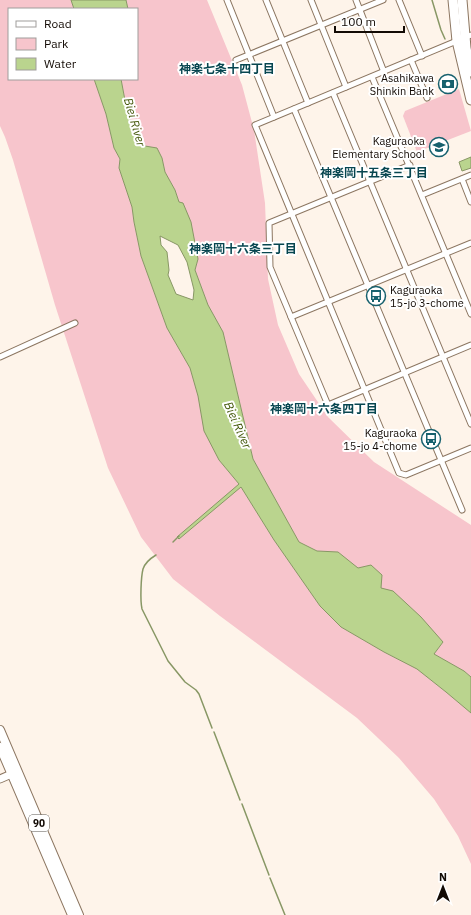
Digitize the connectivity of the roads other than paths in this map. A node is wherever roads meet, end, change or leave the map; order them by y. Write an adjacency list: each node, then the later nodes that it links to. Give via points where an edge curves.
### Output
1 (227, 0): 13 (street)
2 (266, 0): 12 (street)
3 (310, 0): 10 (street)
4 (356, 0): 9 (street)
5 (383, 0): 9 (street)
6 (399, 0): 14 (street)
7 (454, 0): 11 (highway)
8 (462, 0): 11 (highway)
9 (360, 9): 10 (street); 17 (street)
10 (321, 25): 12 (street); 20 (street)
11 (464, 38): 14 (street); 18 (highway); 23 (highway)
12 (283, 41): 13 (street); 24 (street)
13 (249, 55): 15 (street); 26 (street)
14 (422, 56): 16 (street)
15 (236, 60)
16 (411, 60): 17 (street); 22 (street)
17 (384, 72): 19 (street)
18 (471, 72)
19 (372, 77): 20 (street); 27 (street)
20 (346, 87): 21 (street)
21 (333, 93): 24 (street); 30 (street)
22 (427, 98)
23 (471, 100)
24 (308, 103): 25 (street)
25 (294, 109): 26 (street); 32 (street)
26 (274, 117): 34 (street, via 255,125)
27 (410, 166): 30 (street); 31 (street)
28 (471, 175): 29 (street)
29 (462, 178): 31 (street); 33 (street)
30 (370, 182): 32 (street); 37 (street)
31 (422, 195): 36 (street)
32 (331, 198): 34 (street); 38 (street)
33 (471, 202)
34 (292, 214): 39 (street); 41 (street, via 269,223 270,267)
35 (471, 243): 36 (street)
36 (446, 253): 37 (street); 40 (street)
37 (406, 270): 38 (street); 45 (street)
38 (367, 286): 39 (street); 46 (street)
39 (328, 302): 41 (street); 47 (street)
40 (471, 314)
41 (291, 317): 47 (street, via 328,405)
42 (75, 323): 44 (street)
43 (471, 346): 45 (street)
44 (0, 357)
45 (443, 357): 46 (street); 48 (street)
46 (404, 373): 47 (street); 50 (street)
47 (364, 389): 50 (street, via 399,473 406,475)
48 (471, 424)
49 (471, 448): 50 (street)
50 (441, 460): 51 (street)
51 (462, 510)
52 (0, 730): 54 (main road, 90)
53 (0, 747): 54 (main road, 90)
54 (15, 773): 55 (street); 56 (main road, 90); 57 (main road, 90)
55 (0, 779)
56 (72, 915)
57 (79, 915)

